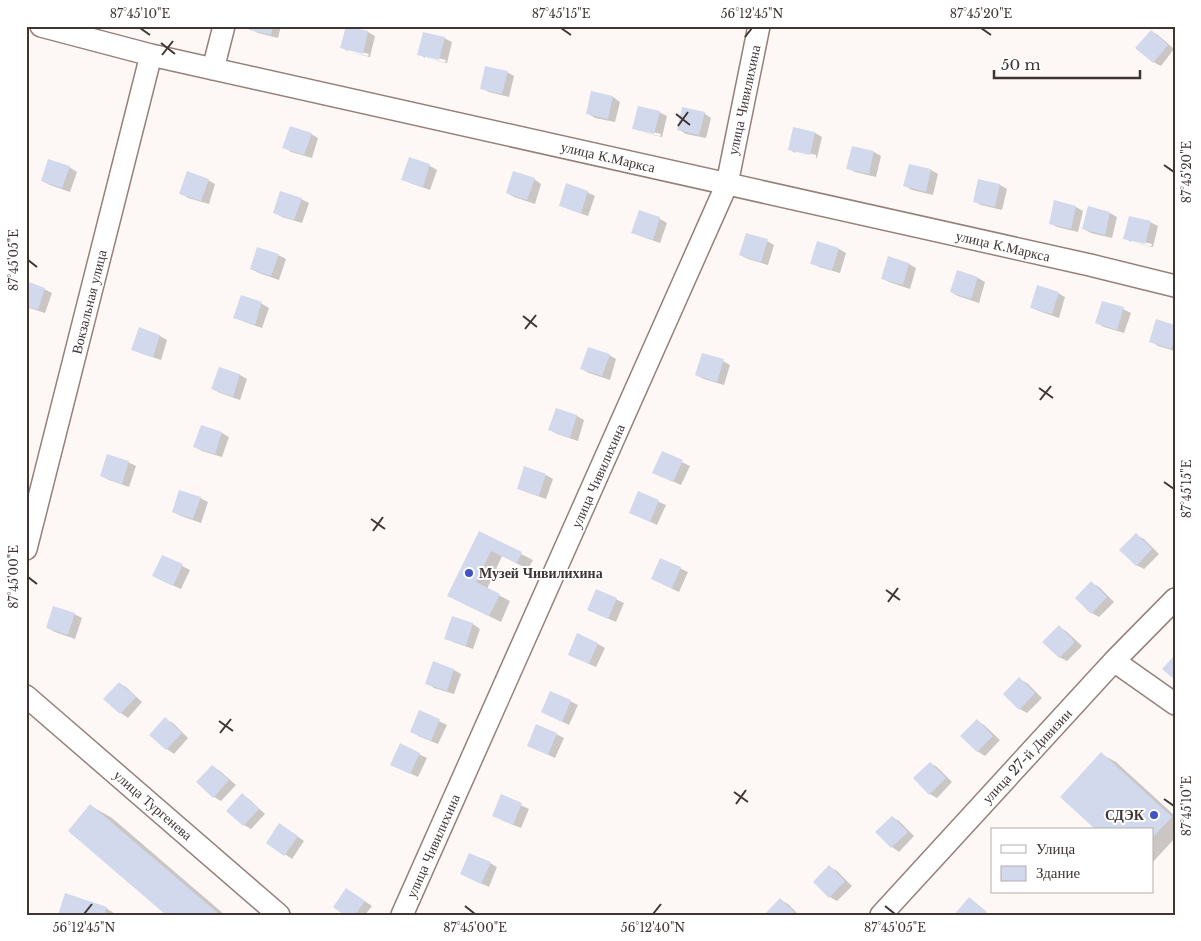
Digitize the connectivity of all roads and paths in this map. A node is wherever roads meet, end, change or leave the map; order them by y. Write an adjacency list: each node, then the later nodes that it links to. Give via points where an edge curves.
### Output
1 (41, 26): 4 (street, улица К.Маркса)
2 (224, 26): 5 (street)
3 (760, 26): 6 (street, улица Чивилихина)
4 (151, 55): 5 (street, улица К.Маркса); 8 (street, Вокзальная улица)
5 (213, 69): 6 (street, улица К.Маркса)
6 (727, 184): 7 (street, улица К.Маркса); 14 (street, улица Чивилихина)
7 (1175, 286)
8 (26, 549)
9 (1175, 599): 10 (street, улица 27-й Дивизии)
10 (1114, 661): 12 (street); 15 (street, улица 27-й Дивизии)
11 (26, 696): 13 (street, улица Тургенева)
12 (1175, 704)
13 (279, 915)
14 (402, 915)
15 (881, 915)

